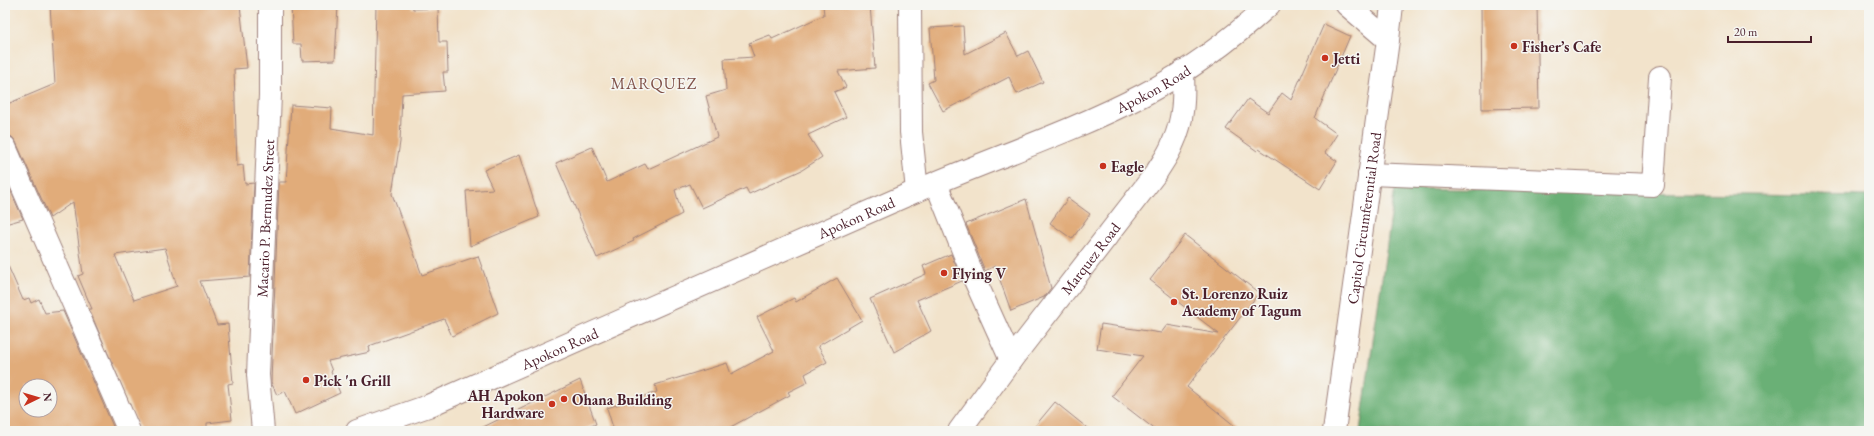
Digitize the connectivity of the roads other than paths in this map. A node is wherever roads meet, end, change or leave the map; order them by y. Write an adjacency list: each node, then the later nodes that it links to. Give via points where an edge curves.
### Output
1 (270, 5): 15 (main road, Macario P. Bermudez Street, via 270,95 258,375)
2 (910, 5): 11 (main road, via 911,132)
3 (1269, 5): 7 (main road, Apokon Road, via 1217,48)
4 (1347, 5): 6 (main road)
5 (1392, 5): 6 (main road, Capitol Circumferential Road)
6 (1388, 40): 10 (main road, Capitol Circumferential Road)
7 (1183, 71): 11 (main road, Apokon Road, via 1105,113); 12 (main road, Marquez Road, via 1184,100 1173,144 1156,172)
8 (1660, 77): 10 (main road, via 1653,185)
9 (5, 147): 14 (main road)
10 (1369, 174): 19 (main road, Capitol Circumferential Road)
11 (926, 187): 12 (main road, via 974,278); 13 (main road, Apokon Road)
12 (1011, 360): 18 (main road, Marquez Road)
13 (428, 406): 16 (main road, Apokon Road); 17 (main road, Apokon Road)
14 (129, 431)
15 (263, 431)
16 (357, 431)
17 (383, 431)
18 (959, 431)
19 (1334, 431)

